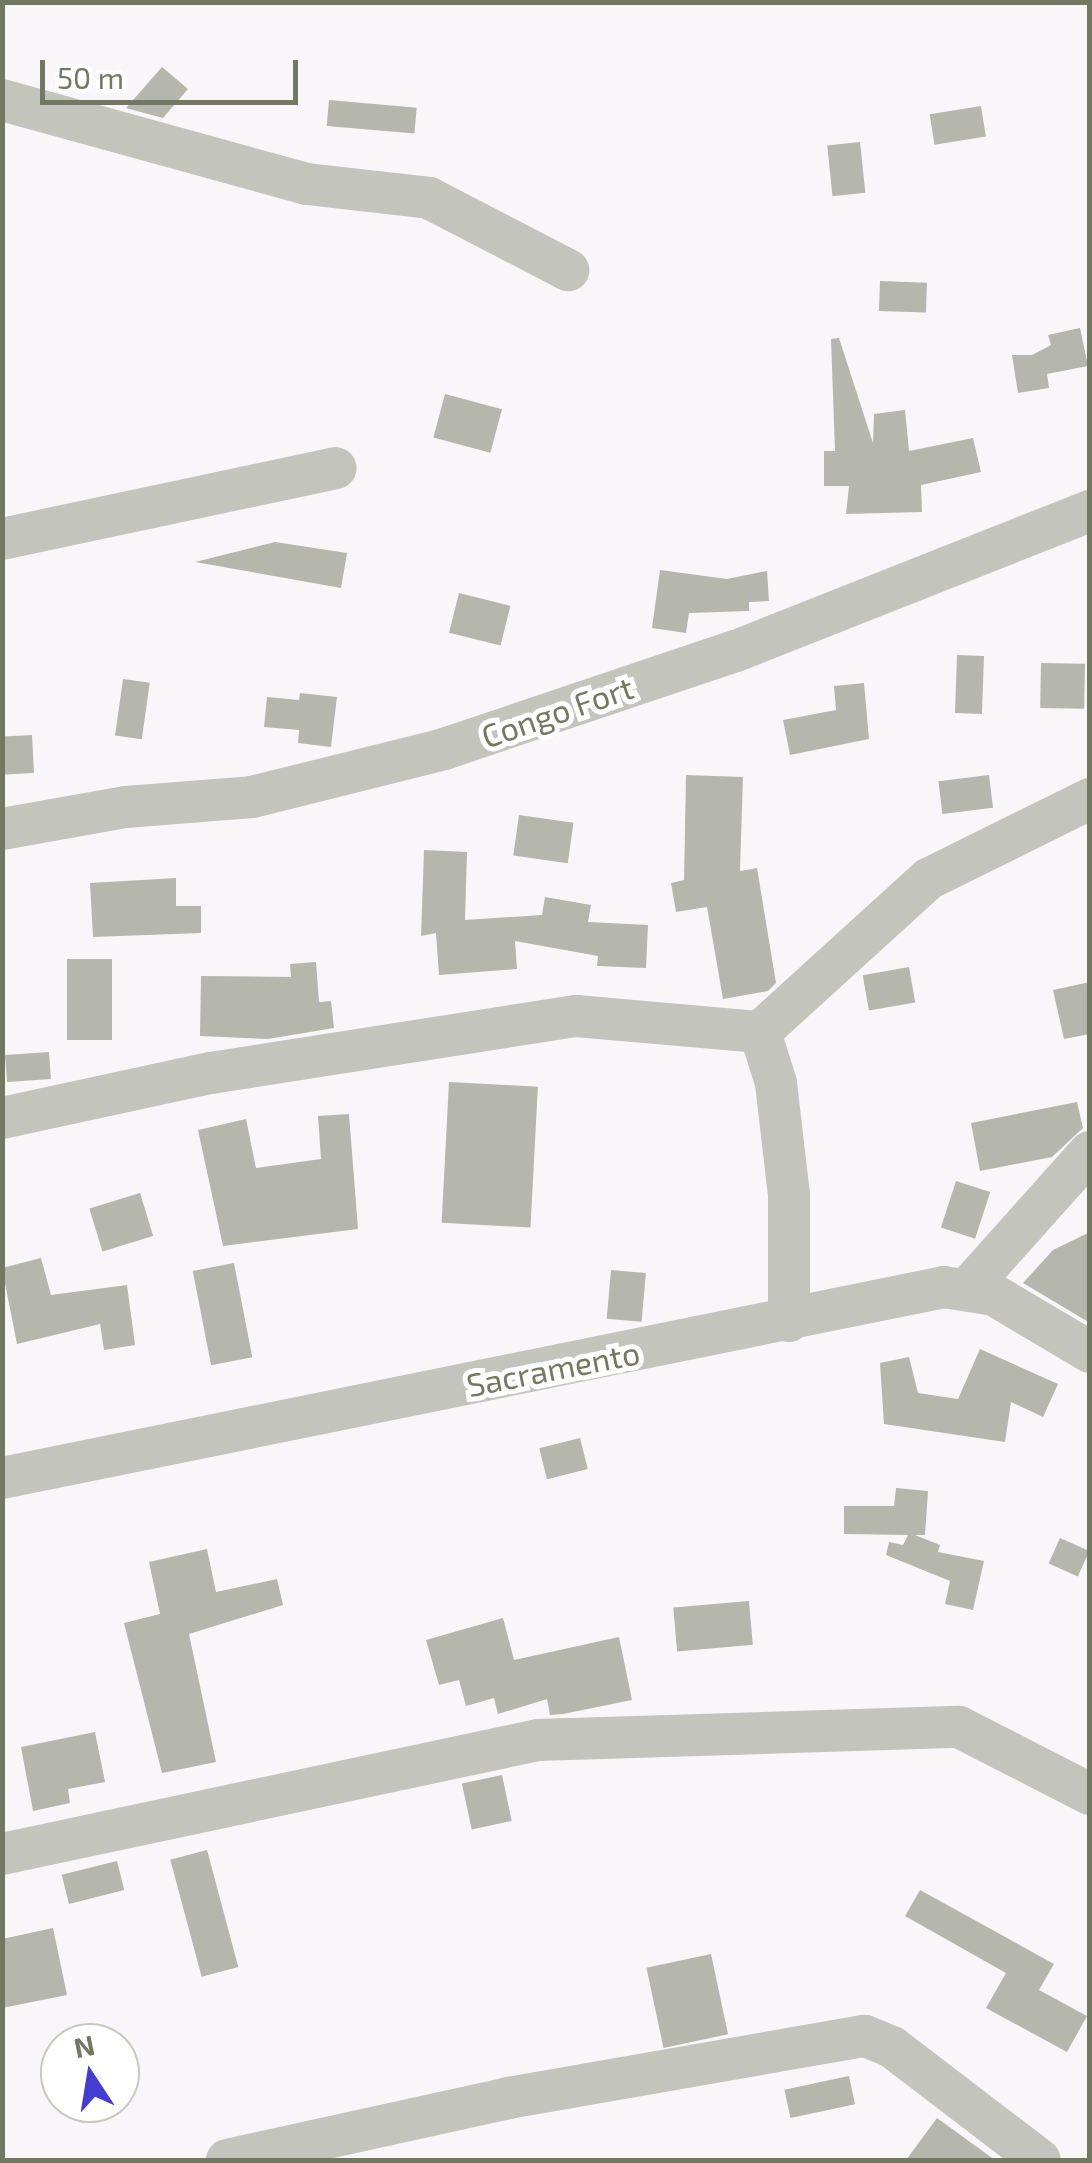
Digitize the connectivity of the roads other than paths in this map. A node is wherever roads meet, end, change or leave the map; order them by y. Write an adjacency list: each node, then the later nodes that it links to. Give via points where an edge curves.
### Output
1 (2, 100): 2 (street, via 307,184 429,198)
2 (568, 270)
3 (336, 468): 5 (street)
4 (1090, 510): 7 (street, Congo Fort, via 736,652 444,749 252,797 126,806)
5 (2, 539)
6 (1090, 799): 8 (street, via 928,878)
7 (2, 829)
8 (760, 1032): 9 (street, via 576,1016 211,1074); 12 (street, via 776,1082 789,1195)
9 (2, 1118)
10 (1090, 1152): 11 (street)
11 (970, 1286): 12 (street, Sacramento); 13 (street)
12 (790, 1321): 14 (street, Sacramento)
13 (1090, 1352)
14 (2, 1478)
15 (1090, 1794): 16 (street, via 959,1727 538,1740)
16 (2, 1854)
17 (227, 2160): 18 (street, via 508,2098 865,2036 892,2047)
18 (1040, 2160)

